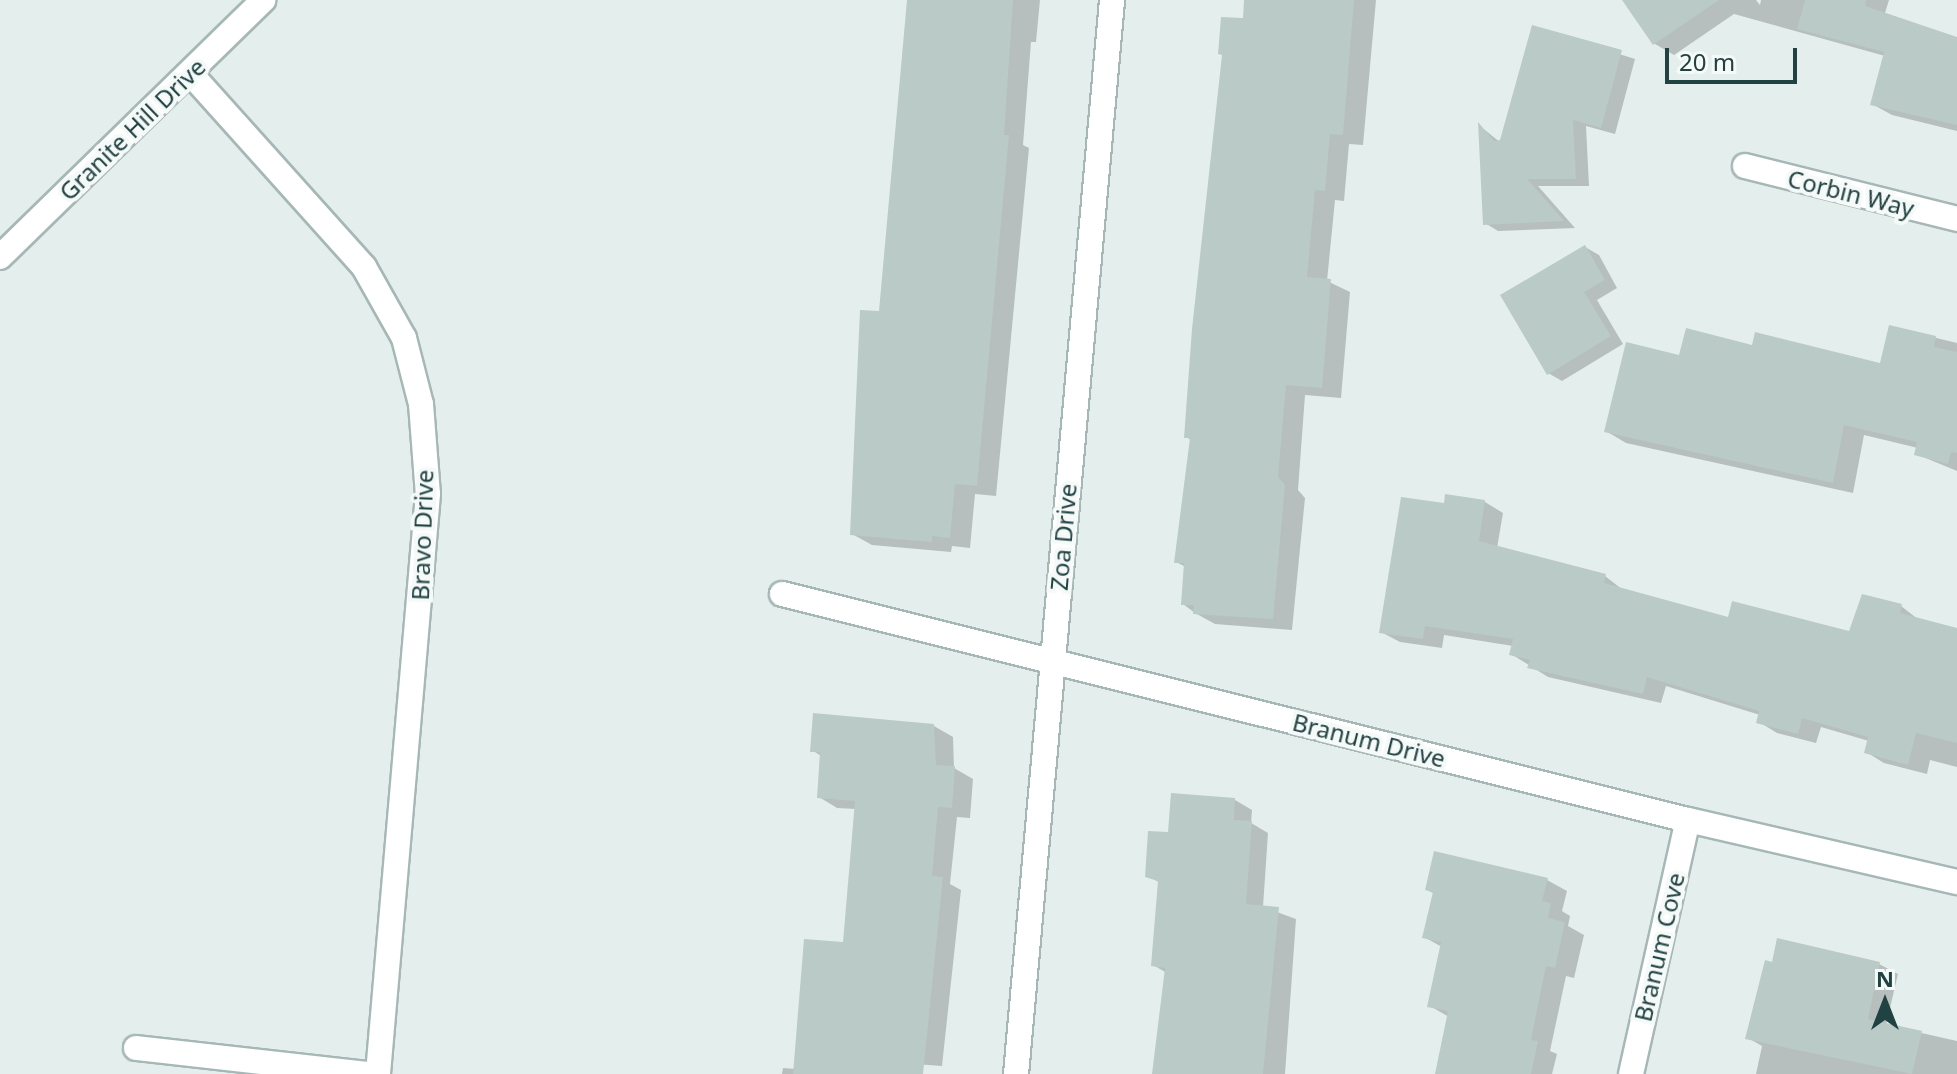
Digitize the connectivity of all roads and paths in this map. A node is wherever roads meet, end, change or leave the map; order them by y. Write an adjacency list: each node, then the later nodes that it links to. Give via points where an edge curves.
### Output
1 (263, 0): 3 (street, Granite Hill Drive)
2 (1112, 0): 8 (street, Zoa Drive)
3 (190, 73): 6 (street, Granite Hill Drive); 13 (street, Bravo Drive, via 364,267 404,338 421,404 428,494)
4 (1745, 166): 5 (street, Corbin Way)
5 (1957, 219)
6 (0, 257)
7 (782, 594): 8 (street, Branum Drive)
8 (1051, 660): 9 (street, Branum Drive); 14 (street, Zoa Drive)
9 (1688, 820): 10 (street, Branum Drive); 15 (street, Branum Cove)
10 (1957, 882)
11 (136, 1048): 12 (street)
12 (369, 1074)
13 (378, 1074)
14 (1016, 1074)
15 (1631, 1074)

